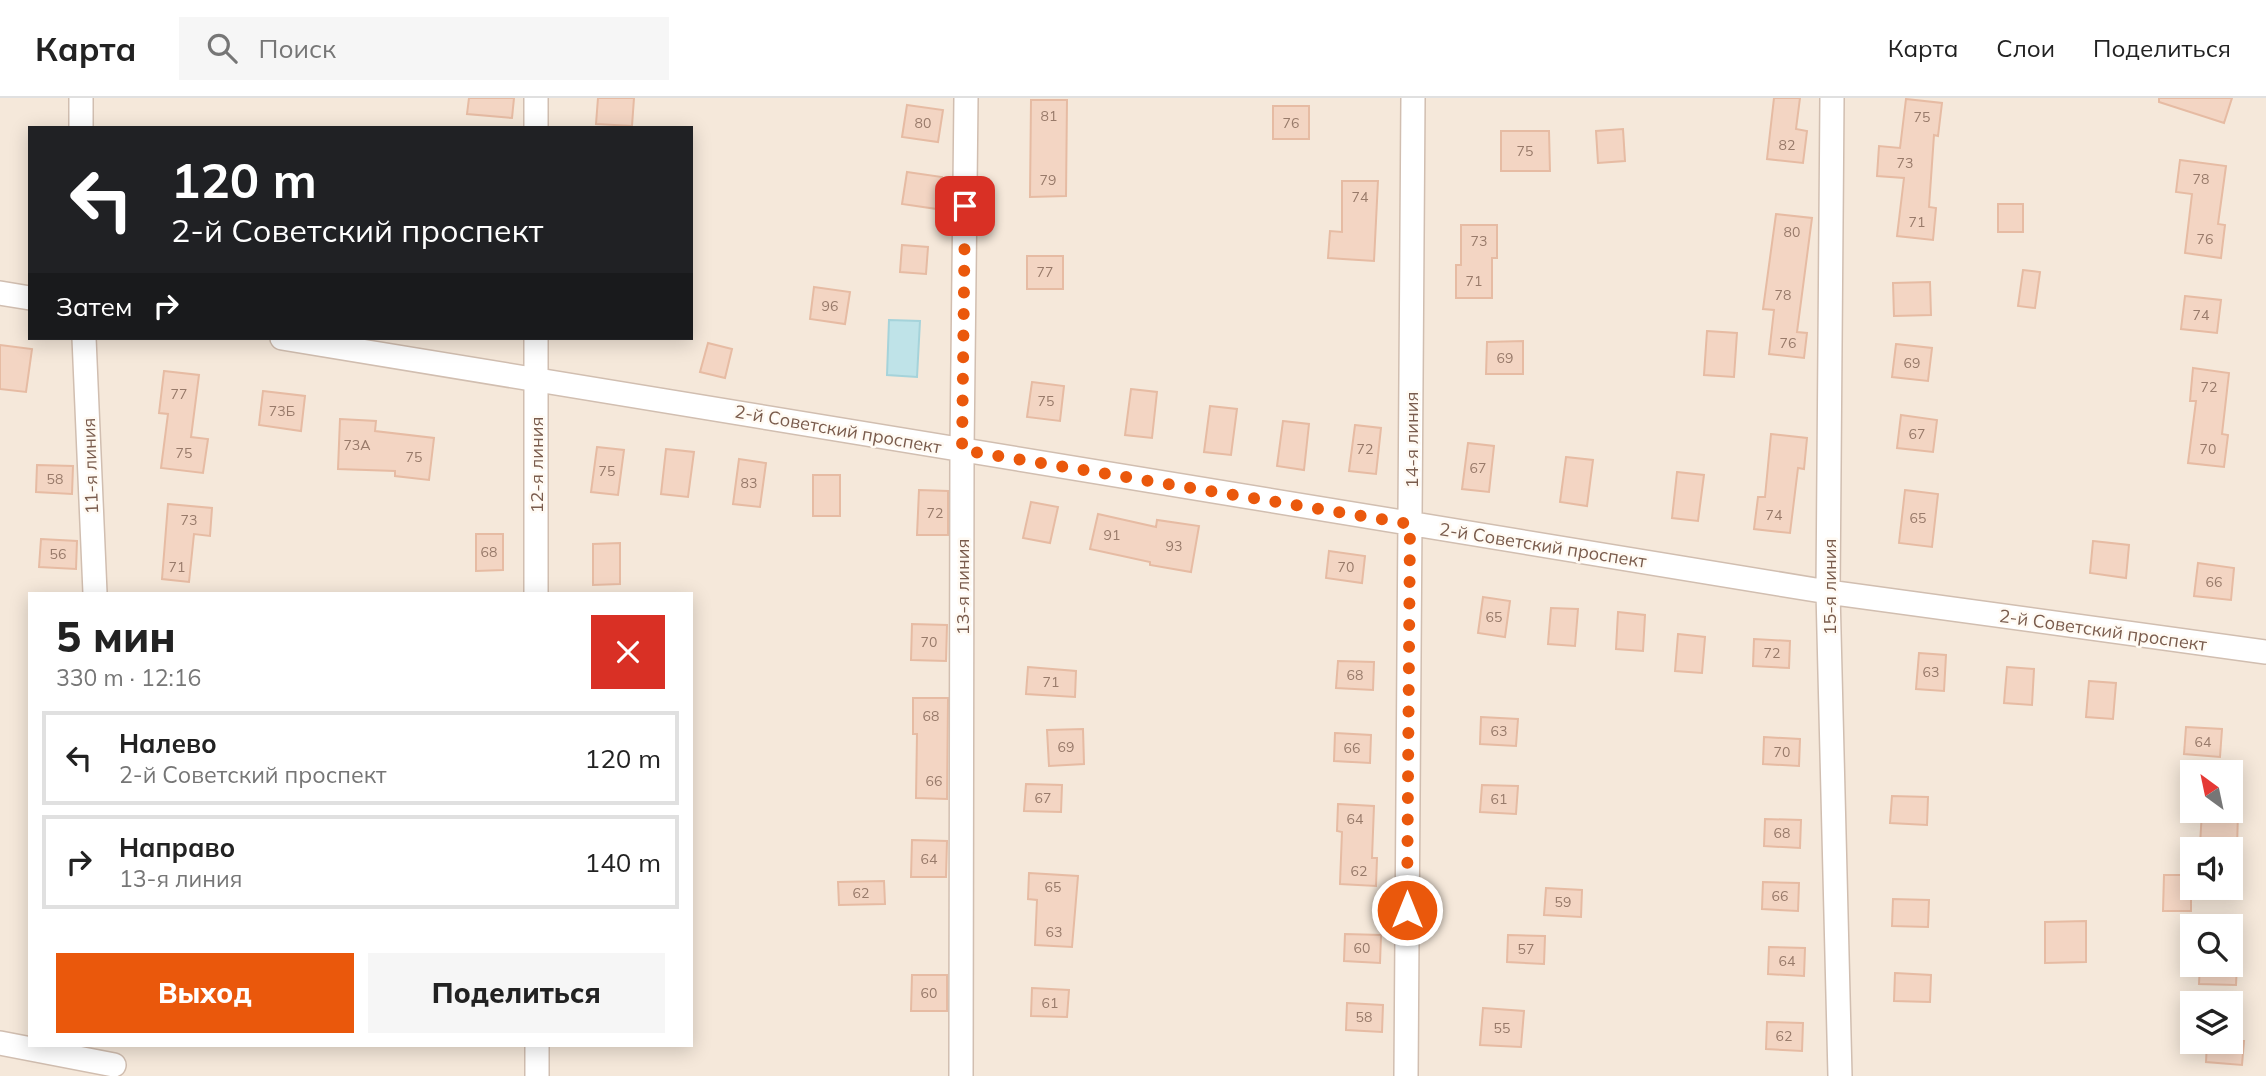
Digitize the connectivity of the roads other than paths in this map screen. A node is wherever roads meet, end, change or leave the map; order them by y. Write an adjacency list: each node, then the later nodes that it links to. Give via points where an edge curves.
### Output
1 (81, 98): 6 (street)
2 (536, 98): 7 (street)
3 (966, 98): 14 (street, 13-я линия)
4 (1413, 98): 15 (street, 14-я линия)
5 (1832, 98): 18 (street, 15-я линия)
6 (81, 126)
7 (536, 126)
8 (0, 293): 9 (street)
9 (28, 298)
10 (84, 340): 16 (street, 11-я линия)
11 (295, 340): 13 (street, 2-й Советский проспект)
12 (536, 340): 13 (street, 12-я линия)
13 (536, 378): 14 (street, 2-й Советский проспект); 17 (street, 12-я линия)
14 (962, 450): 15 (street, 2-й Советский проспект); 24 (street, 13-я линия)
15 (1410, 524): 18 (street, 2-й Советский проспект); 25 (street, 14-я линия)
16 (95, 592)
17 (536, 592)
18 (1828, 592): 19 (street, 2-й Советский проспект); 26 (street, 15-я линия)
19 (2266, 652)
20 (0, 1043): 22 (street)
21 (537, 1047): 23 (street)
22 (114, 1062)
23 (537, 1076)
24 (961, 1076)
25 (1406, 1076)
26 (1840, 1076)

